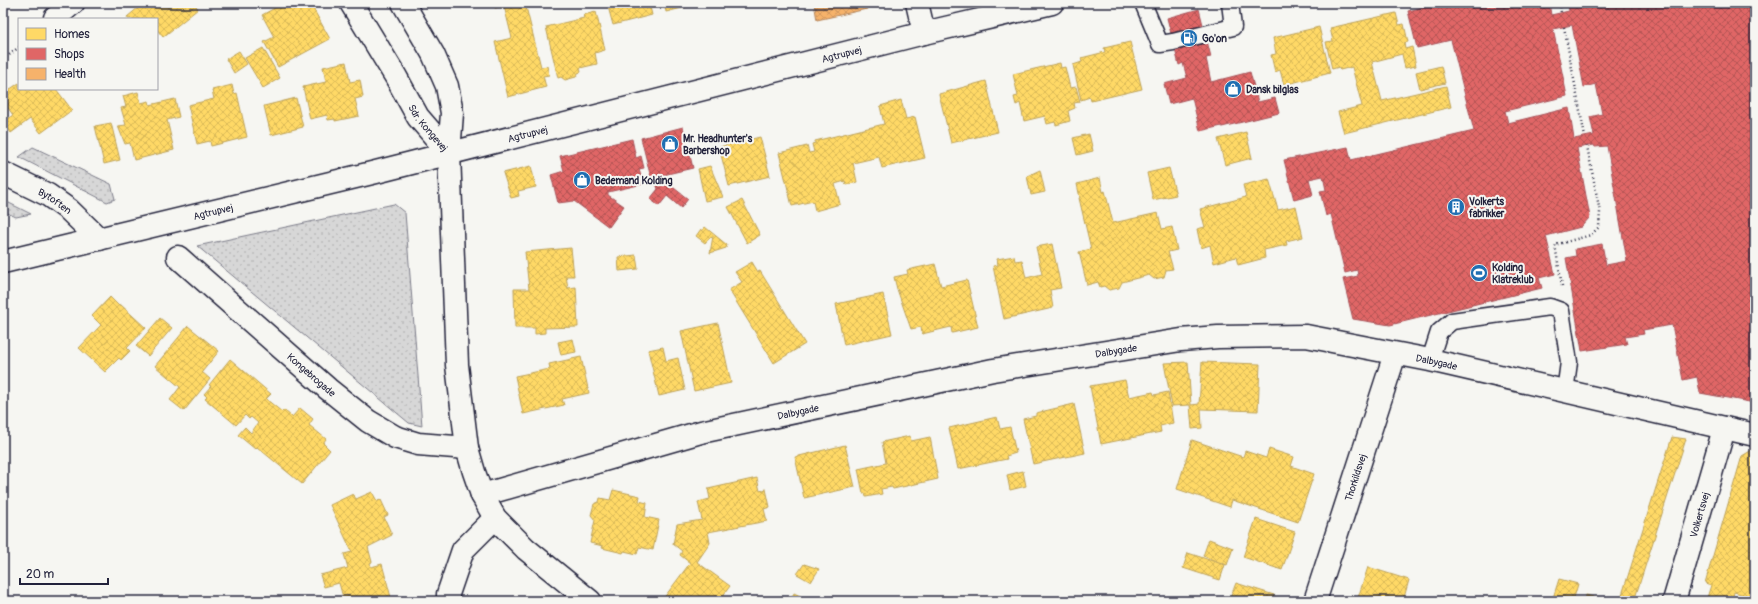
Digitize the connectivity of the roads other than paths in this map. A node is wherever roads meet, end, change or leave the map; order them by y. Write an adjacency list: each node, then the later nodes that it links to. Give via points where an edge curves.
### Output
1 (73, 3): 8 (street)
2 (351, 3): 10 (street, Sdr. Kongevej, via 418,117)
3 (403, 3): 10 (street, Sdr. Kongevej, via 433,54 447,86 452,113)
4 (917, 3): 9 (street)
5 (1052, 3): 9 (street, Agtrupvej)
6 (1143, 3): 7 (lane, via 1160,44 1233,27)
7 (1230, 3)
8 (55, 18)
9 (924, 34): 10 (street, Agtrupvej)
10 (449, 154): 12 (street, Agtrupvej); 20 (street, via 457,365)
11 (3, 173): 12 (street, Bytoften, via 53,199)
12 (99, 238): 14 (street, Agtrupvej)
13 (178, 257): 20 (street, Kongebrogade, via 368,421 395,437 418,444)
14 (3, 262)
15 (1396, 354): 16 (street, Dalbygade); 21 (street, Dalbygade, via 1306,336 1181,340 993,370 700,432); 25 (street, Thorkildsvej)
16 (1430, 360): 17 (street, Dalbygade); 17 (lane, via 1439,332 1452,321 1550,307 1561,311 1569,362)
17 (1565, 392): 18 (street, Dalbygade)
18 (1724, 429): 19 (street, Dalbygade); 26 (street, Volkertsvej)
19 (1755, 435)
20 (467, 448): 21 (street)
21 (482, 495): 22 (street)
22 (495, 518): 23 (street, via 463,550); 24 (street, via 526,549)
23 (448, 601)
24 (590, 601)
25 (1315, 601)
26 (1674, 601)

